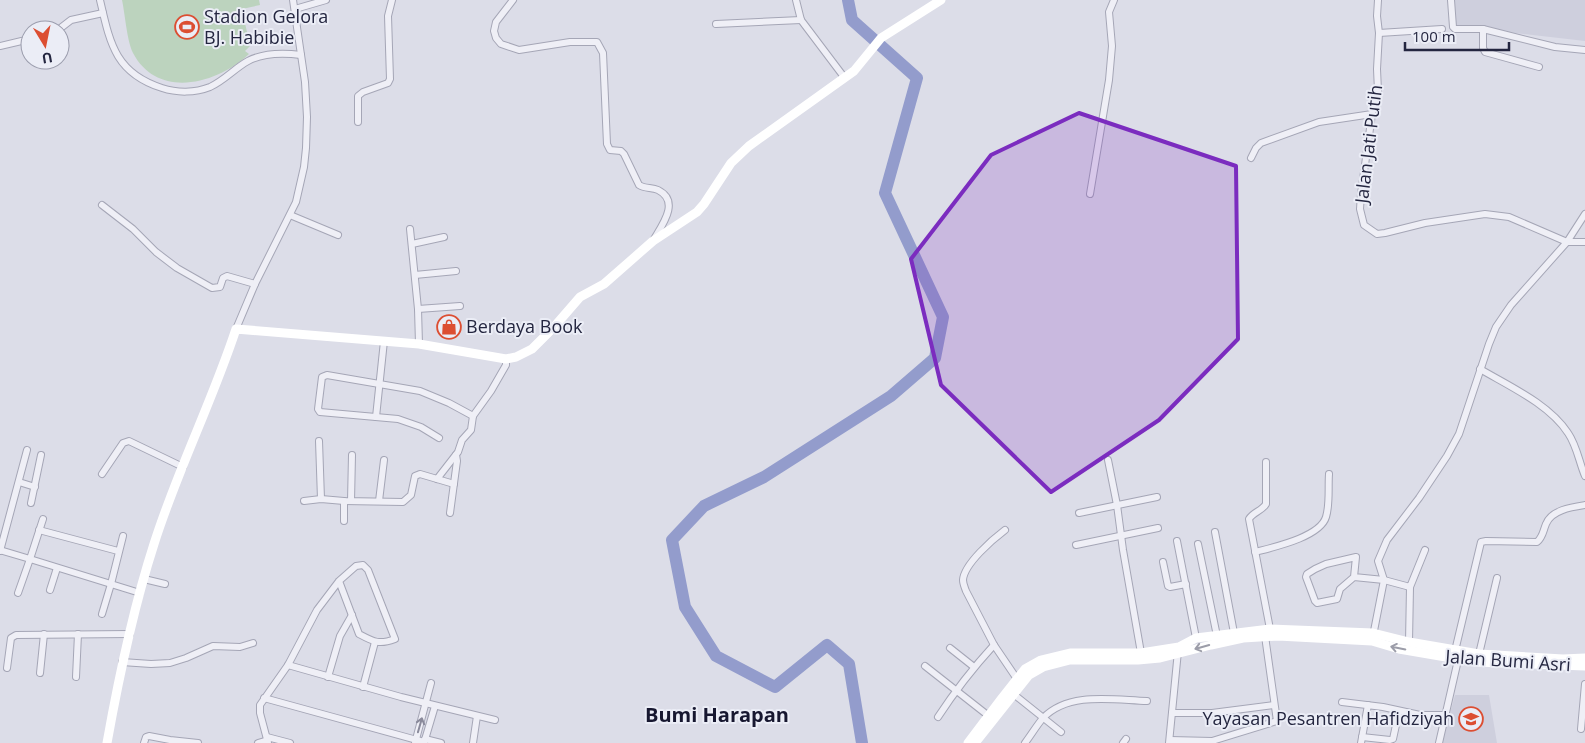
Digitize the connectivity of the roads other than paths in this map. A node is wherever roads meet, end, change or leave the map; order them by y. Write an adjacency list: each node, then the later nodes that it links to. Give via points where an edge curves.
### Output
1 (100, 0): 12 (street)
2 (293, 0): 11 (street)
3 (326, 0): 11 (street)
4 (392, 0): 26 (street, via 388,16 390,79 388,83 358,96)
5 (513, 0): 35 (street, via 496,22 494,31 500,44 519,50 570,42 597,42 600,46 604,53 607,144 610,150 624,154 641,187 660,190 668,198 664,223)
6 (796, 0): 13 (street)
7 (941, 0): 24 (street, via 881,38 854,71)
8 (1114, 0): 28 (street, via 1109,12 1112,46 1109,80)
9 (1378, 0): 18 (street, Jalan Jati Putih)
10 (1451, 0): 17 (street, via 1455,29)
11 (295, 9): 22 (street)
12 (103, 13): 14 (street); 22 (street, via 119,59 128,70 149,84 166,90 196,91 225,79 257,57)
13 (801, 20): 15 (street); 24 (street)
14 (70, 21)
15 (716, 24)
16 (1442, 29): 18 (street)
17 (1483, 29): 21 (street, via 1555,47); 23 (street, via 1485,52)
18 (1378, 33): 25 (street, Jalan Jati Putih, via 1378,91)
19 (20, 41): 20 (street)
20 (0, 46)
21 (1585, 50)
22 (301, 54): 31 (street, via 307,117 306,148 299,192)
23 (1539, 67)
24 (844, 77): 35 (street, via 738,156 697,212)
25 (1372, 114): 27 (street, via 1319,122 1261,143); 36 (street, Jalan Jati Putih, via 1360,209 1364,225 1370,230 1377,234 1385,233 1485,214 1509,217)
26 (358, 122)
27 (1251, 158)
28 (1090, 194)
29 (102, 204): 41 (street, via 156,252 212,288 220,287 226,276)
30 (1585, 214): 36 (street)
31 (290, 215): 33 (street); 41 (street)
32 (410, 229): 38 (street)
33 (338, 235)
34 (444, 237): 38 (street)
35 (653, 240): 47 (street, via 604,284 580,297 532,349)
36 (1567, 242): 37 (street); 48 (street, via 1511,305 1496,327)
37 (1585, 242)
38 (412, 244): 40 (street)
39 (456, 271): 40 (street)
40 (415, 275): 43 (street)
41 (255, 284): 44 (street)
42 (460, 306): 43 (street)
43 (418, 309): 46 (street)
44 (236, 329): 45 (street); 61 (street)
45 (384, 341): 46 (street); 49 (street)
46 (419, 344): 47 (street)
47 (506, 359): 50 (street, via 506,366 491,392)
48 (1480, 369): 64 (street, via 1550,413 1568,432); 100 (street, via 1461,427 1447,456 1382,549 1378,561)
49 (379, 384): 50 (street, via 420,391); 51 (street); 51 (street, via 324,375 318,409 320,412)
50 (473, 416): 57 (street, via 471,430 462,440)
51 (376, 417): 52 (street, via 398,419 422,427)
52 (439, 438)
53 (319, 441): 70 (street)
54 (27, 450): 66 (street)
55 (41, 455): 68 (street)
56 (352, 455): 72 (street)
57 (456, 455): 65 (street); 67 (street)
58 (384, 460): 73 (street)
59 (1108, 460): 75 (street)
60 (1266, 462): 93 (street, via 1266,504 1249,519)
61 (183, 467): 62 (street, via 126,441); 99 (street)
62 (102, 474)
63 (1329, 474): 93 (street, via 1327,514 1319,527 1300,539)
64 (1585, 474)
65 (438, 479): 67 (street); 73 (street, via 417,474 411,495 403,502)
66 (19, 482): 68 (street); 91 (street)
67 (454, 484): 78 (street)
68 (35, 487): 74 (street)
69 (1157, 497): 75 (street)
70 (321, 499): 71 (street); 72 (street)
71 (304, 501)
72 (348, 501): 73 (street); 80 (street)
73 (379, 502)
74 (31, 503)
75 (1117, 505): 77 (street); 86 (street)
76 (1585, 505): 127 (street, via 1550,517 1537,542 1481,542)
77 (1079, 512)
78 (450, 513)
79 (43, 519): 82 (street)
80 (344, 521)
81 (1158, 528): 86 (street)
82 (39, 530): 92 (street); 94 (street)
83 (1005, 530): 122 (street, via 982,550 963,579)
84 (1214, 532): 111 (street)
85 (123, 536): 92 (street)
86 (1121, 536): 89 (street); 125 (street)
87 (1177, 541): 104 (street)
88 (1198, 544): 116 (street)
89 (1076, 545)
90 (1425, 550): 105 (street)
91 (0, 551): 94 (street)
92 (118, 551): 102 (street)
93 (1255, 552): 112 (street)
94 (30, 559): 96 (street); 107 (street)
95 (1163, 562): 104 (street, via 1168,586)
96 (57, 568): 102 (street); 106 (street)
97 (1354, 577): 97 (street, via 1356,556 1306,574 1315,601 1319,603 1337,599 1340,589); 100 (street)
98 (1497, 578): 126 (street)
99 (144, 579): 103 (street); 108 (street)
100 (1384, 580): 105 (street); 117 (street)
101 (339, 581): 110 (street); 119 (street, via 356,566 363,565 368,570 395,638); 132 (street, via 317,610)
102 (111, 584): 108 (street); 109 (street)
103 (165, 584)
104 (1186, 584): 118 (street)
105 (1410, 587): 120 (street)
106 (50, 590)
107 (18, 593)
108 (140, 593): 115 (street)
109 (102, 614)
110 (352, 615): 119 (street, via 359,634); 139 (street, via 340,636)
111 (1234, 633): 112 (street); 116 (street)
112 (1268, 633): 117 (street); 124 (street, one-way to 124); 150 (street)
113 (44, 634): 114 (street); 136 (street, via 12,636); 137 (street)
114 (78, 634): 115 (street); 138 (street)
115 (130, 634): 130 (street)
116 (1217, 636): 118 (street)
117 (1373, 637): 120 (street, Jalan Bumi Asri); 127 (street, Jalan Bumi Asri, one-way to 117, via 1399,649)
118 (1196, 638): 124 (street)
119 (375, 642): 143 (street)
120 (1409, 642): 127 (street, Jalan Bumi Asri)
121 (253, 643): 130 (street, via 240,647 213,646 170,663)
122 (994, 646): 135 (street); 140 (street)
123 (950, 648): 135 (street)
124 (1178, 651): 125 (street); 128 (street, via 1138,660); 154 (street)
125 (1141, 653): 128 (street)
126 (1478, 654): 127 (street, Jalan Bumi Asri); 131 (street, Jalan Bumi Asri)
127 (1457, 655): 131 (street, Jalan Bumi Asri, via 1491,664); 155 (street)
128 (1070, 656): 140 (street, via 1041,660 1025,669); 145 (street, via 1036,670)
129 (1585, 658): 131 (street, Jalan Bumi Asri)
130 (122, 662): 168 (street)
131 (1564, 663): 134 (street, Jalan Bumi Asri)
132 (288, 665): 139 (street); 146 (street)
133 (925, 666): 144 (street)
134 (1585, 666)
135 (974, 667): 144 (street)
136 (7, 668)
137 (40, 674)
138 (76, 677)
139 (328, 677): 143 (street)
140 (1017, 679): 145 (street)
141 (431, 682): 149 (street)
142 (1585, 684): 161 (street)
143 (363, 687): 149 (street)
144 (955, 691): 157 (street); 158 (street)
145 (1011, 692): 158 (street); 159 (street)
146 (264, 698): 163 (street, via 260,709); 167 (street)
147 (1147, 701): 159 (street, via 1084,699 1066,704)
148 (1342, 702): 151 (street)
149 (427, 704): 152 (street); 167 (street, one-way to 149)
150 (1274, 705): 154 (street, via 1212,713); 166 (street, via 1277,721 1212,741)
151 (1368, 705): 153 (street); 164 (street)
152 (435, 706): 156 (street); 165 (street)
153 (1399, 711): 155 (street); 164 (street, via 1392,740)
154 (1172, 713): 166 (street)
155 (1446, 715): 178 (street)
156 (477, 716): 160 (street); 174 (street)
157 (938, 717)
158 (991, 717): 175 (street); 176 (street)
159 (1044, 717): 162 (street); 177 (street)
160 (495, 720)
161 (1581, 729)
162 (1061, 732)
163 (268, 740): 171 (street); 172 (street)
164 (1362, 740)
165 (424, 741): 167 (street); 173 (street)
166 (1169, 741)
167 (416, 742)
168 (107, 743)
169 (144, 743): 170 (street, via 150,736)
170 (198, 743)
171 (258, 743)
172 (290, 743)
173 (441, 743)
174 (473, 743)
175 (968, 743)
176 (976, 743)
177 (1025, 743)
178 (1439, 743)

